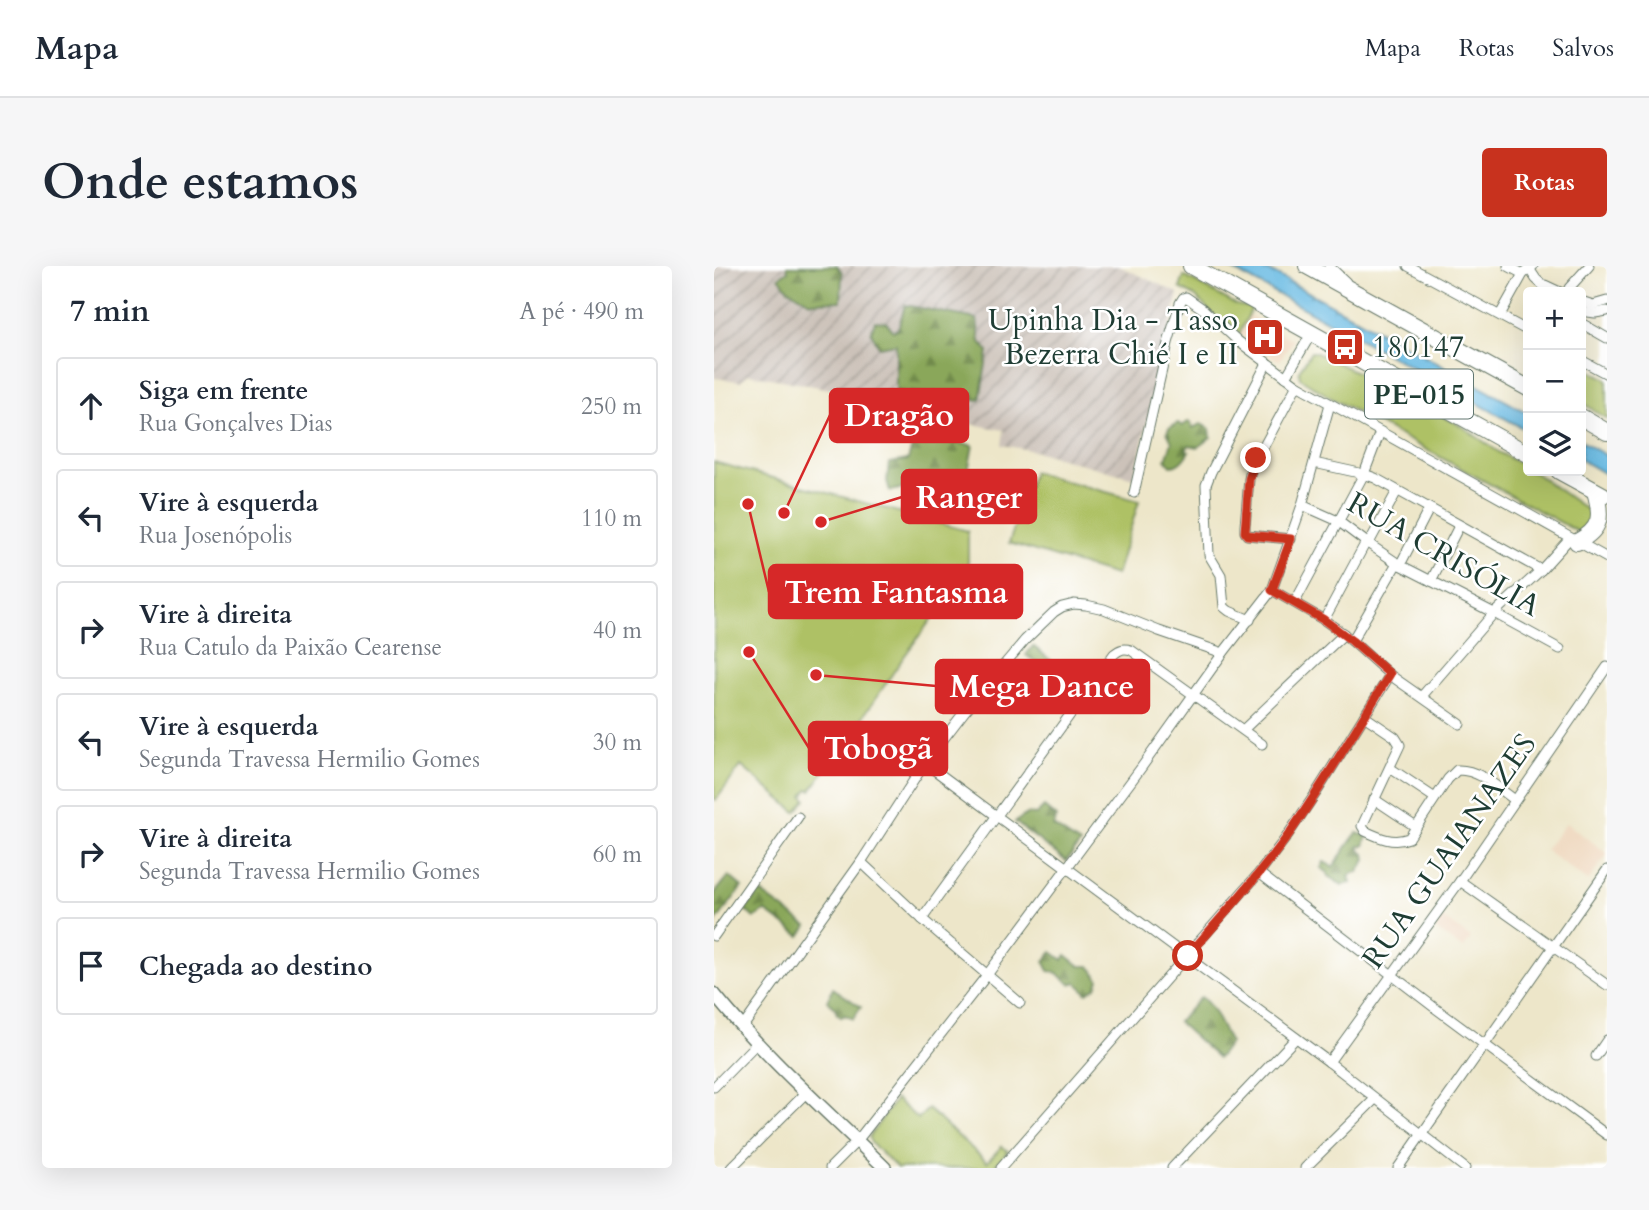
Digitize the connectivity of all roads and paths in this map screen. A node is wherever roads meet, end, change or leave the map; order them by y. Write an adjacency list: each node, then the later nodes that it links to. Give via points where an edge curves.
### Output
1 (1191, 266): 20 (highway, PE-015)
2 (1307, 266): 12 (highway, PE-015)
3 (1329, 266): 12 (street)
4 (1408, 266): 17 (street)
5 (1507, 266): 7 (street)
6 (1589, 266): 11 (street)
7 (1528, 269): 8 (street); 17 (street)
8 (1540, 283): 9 (street); 10 (street)
9 (1544, 287)
10 (1549, 287)
11 (1570, 287)
12 (1360, 295): 27 (highway, PE-015)
13 (1607, 301): 14 (street)
14 (1586, 303)
15 (1607, 311): 16 (street)
16 (1586, 312)
17 (1500, 315): 19 (street)
18 (1586, 326): 21 (street)
19 (1523, 328)
20 (1311, 334): 25 (street); 32 (highway, PE-015)
21 (1607, 338)
22 (1267, 363): 25 (street); 37 (street, via 1185,297 1168,343); 53 (street, via 1206,485 1208,551 1221,575 1223,606)
23 (1586, 363): 24 (street)
24 (1607, 374)
25 (1286, 377): 26 (street)
26 (1297, 385): 28 (street); 43 (street, via 1251,470 1245,526 1247,535)
27 (1523, 385)
28 (1329, 404): 30 (street); 33 (street)
29 (1586, 421): 31 (highway)
30 (1380, 432): 34 (street); 44 (street)
31 (1607, 432)
32 (1523, 451)
33 (1314, 463): 34 (street); 39 (street)
34 (1364, 474): 36 (street); 41 (street)
35 (1568, 476): 38 (highway)
36 (1397, 491): 40 (street); 45 (street)
37 (1134, 492)
38 (1601, 494): 44 (highway, via 1598,522 1591,533)
39 (1302, 505): 41 (street, RUA CRISÓLIA); 43 (street)
40 (1429, 509): 42 (street); 47 (street)
41 (1338, 521): 45 (street, RUA CRISÓLIA); 51 (street)
42 (1459, 526): 48 (street); 49 (street)
43 (1291, 539): 50 (street)
44 (1573, 540): 46 (street); 48 (street)
45 (1367, 543): 47 (street, RUA CRISÓLIA); 54 (street)
46 (1607, 558)
47 (1398, 564): 49 (street, RUA CRISÓLIA); 55 (street)
48 (1541, 570): 52 (street)
49 (1431, 581): 52 (street, RUA CRISÓLIA)
50 (1272, 590): 51 (street); 53 (street)
51 (1295, 602): 54 (street)
52 (1494, 612): 56 (street, RUA CRISÓLIA); 61 (street)
53 (1250, 620): 57 (street)
54 (1324, 620): 55 (street)
55 (1348, 638): 59 (street); 64 (street)
56 (1560, 649)
57 (1223, 653): 60 (street); 66 (street, via 1114,611 1074,604 1062,607 1025,640)
58 (1607, 667): 70 (street, RUA GUAIANAZES)
59 (1390, 674): 61 (street); 62 (street)
60 (1193, 695): 64 (street); 71 (street, via 1131,650 1120,649); 75 (street)
61 (1422, 695): 63 (street)
62 (1364, 716): 67 (street, via 1399,741); 77 (street)
63 (1460, 724)
64 (1243, 730): 65 (street)
65 (1262, 744)
66 (925, 763): 71 (street); 74 (street)
67 (1390, 768): 68 (street); 69 (street)
68 (1435, 798): 70 (street, via 1452,774 1461,770 1480,775); 73 (street)
69 (1374, 799): 73 (street); 73 (street, via 1362,826 1365,831 1383,840 1402,841)
70 (1515, 800): 78 (street, RUA GUAIANAZES)
71 (996, 814): 75 (street); 79 (street)
72 (798, 817): 80 (street)
73 (1416, 827)
74 (861, 862): 79 (street); 89 (street)
75 (1067, 867): 82 (street); 83 (street)
76 (1607, 870): 81 (street)
77 (1259, 873): 82 (street); 84 (street)
78 (1460, 881): 81 (street); 84 (street, RUA GUAIANAZES)
79 (922, 919): 83 (street)
80 (714, 936)
81 (1553, 947): 85 (street); 93 (street)
82 (1188, 956): 90 (street); 105 (street)
83 (987, 975): 87 (street); 101 (street)
84 (1392, 976): 93 (street); 95 (street, RUA GUAIANAZES)
85 (1607, 985)
86 (714, 994): 89 (main road)
87 (1020, 1003)
88 (714, 1008): 89 (main road)
89 (738, 1023): 92 (main road)
90 (1296, 1038): 95 (street); 106 (street)
91 (1607, 1040): 94 (street)
92 (757, 1044): 96 (street); 97 (main road)
93 (1485, 1044): 99 (street); 100 (street)
94 (1596, 1056)
95 (1329, 1062): 98 (street)
96 (714, 1087)
97 (807, 1092): 101 (main road); 102 (street)
98 (1375, 1099): 99 (street); 107 (street)
99 (1422, 1134): 108 (street); 109 (street)
100 (1607, 1135)
101 (857, 1140): 103 (street); 104 (main road)
102 (731, 1168)
103 (830, 1168)
104 (885, 1168)
105 (1001, 1168)
106 (1172, 1168)
107 (1305, 1168)
108 (1398, 1168)
109 (1465, 1168)

